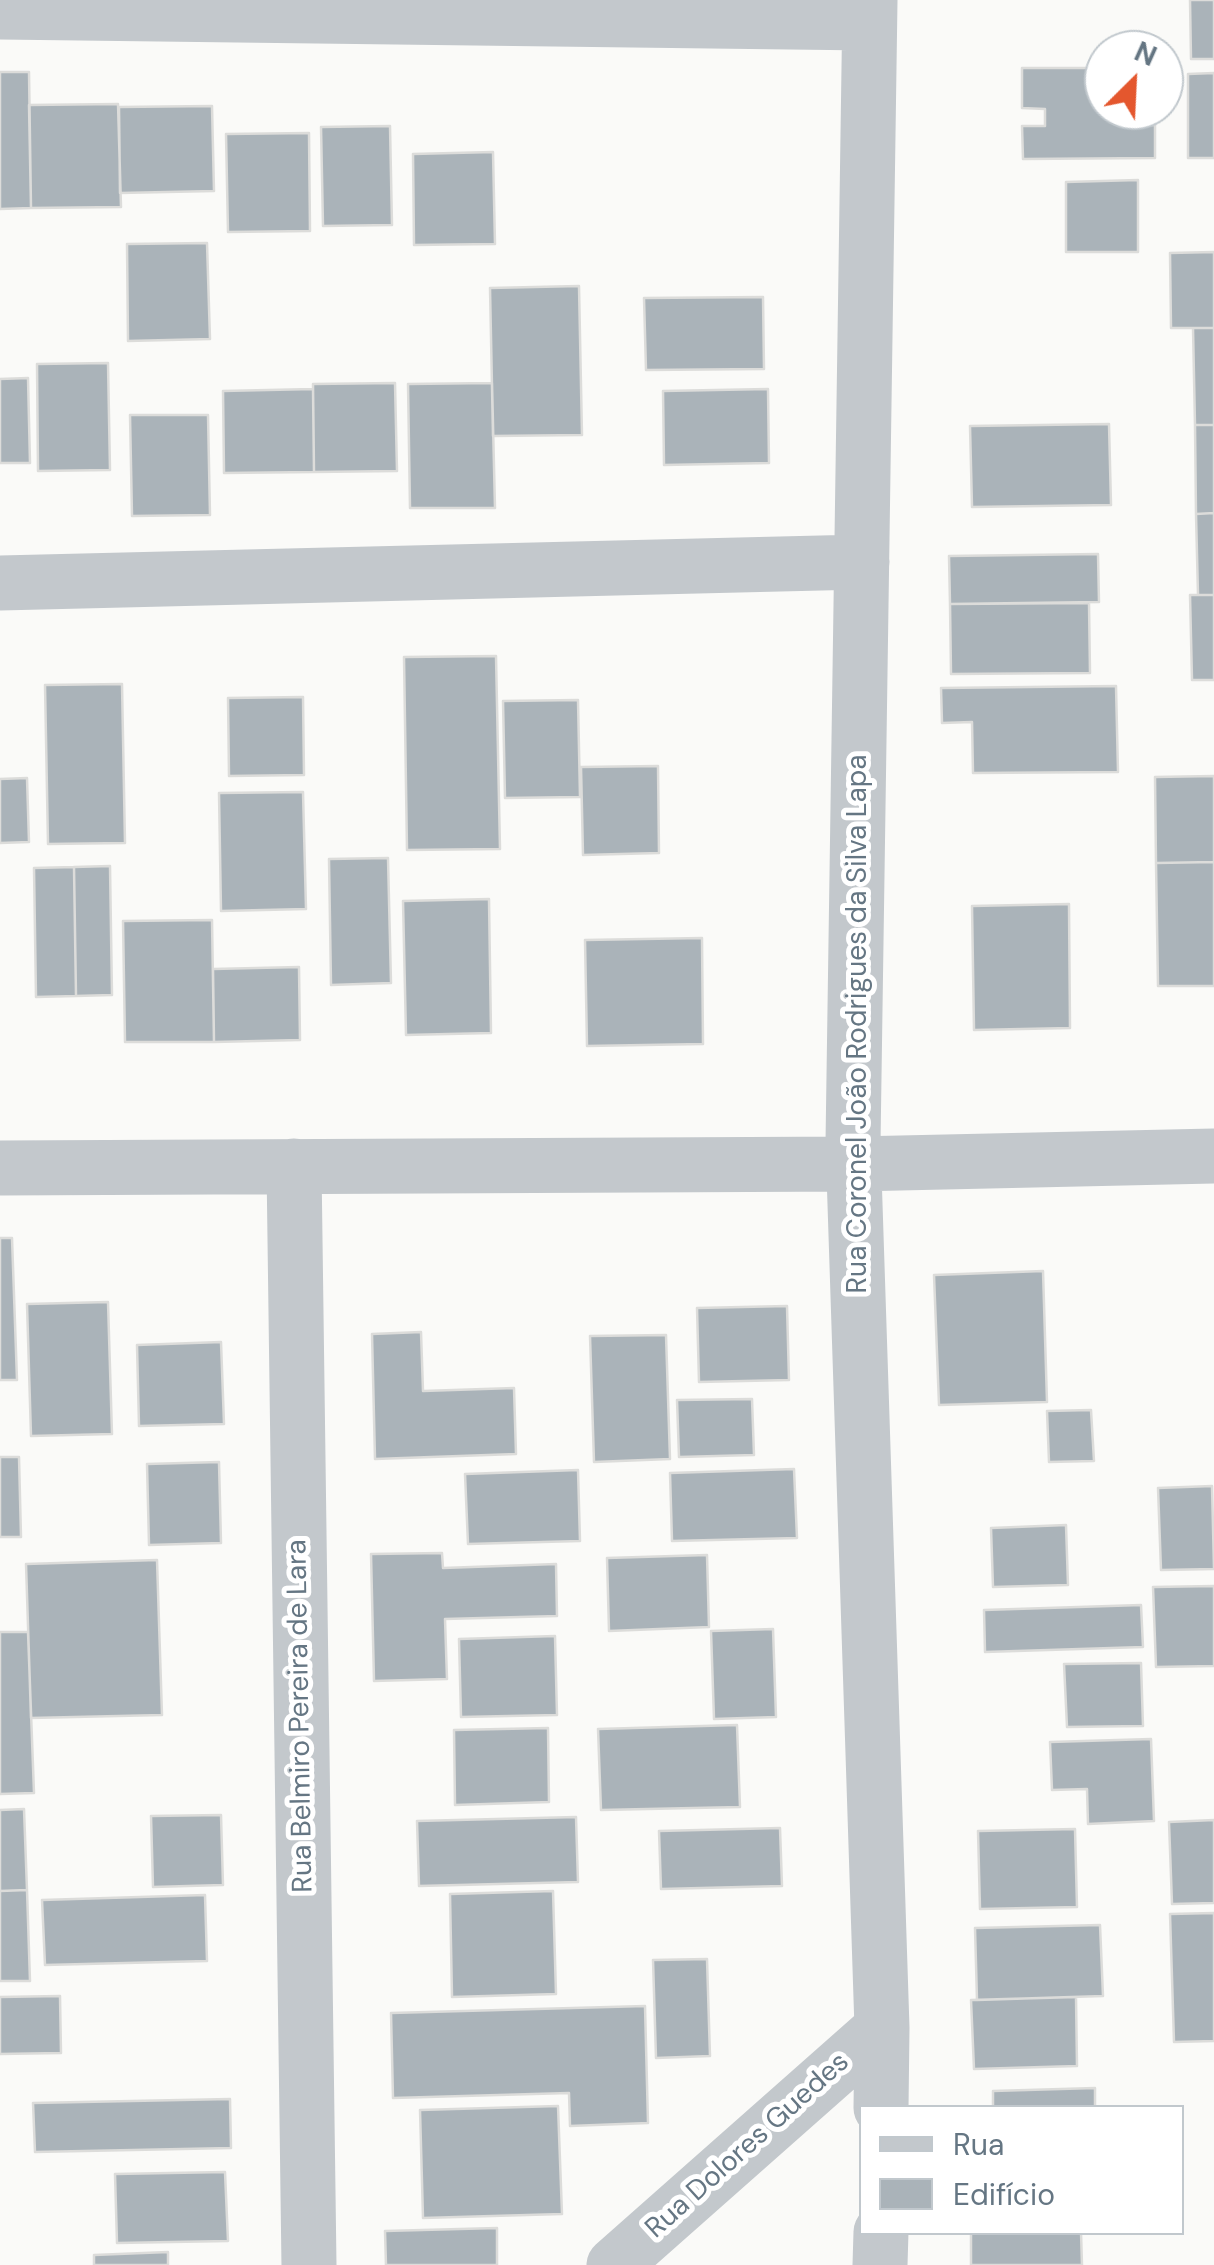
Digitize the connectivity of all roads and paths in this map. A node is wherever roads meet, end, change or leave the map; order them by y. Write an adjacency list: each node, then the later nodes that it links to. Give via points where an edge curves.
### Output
1 (870, 11): 2 (street); 3 (street, Rua Coronel João Rodrigues da Silva Lapa)
2 (0, 12)
3 (862, 562): 4 (street); 6 (street, Rua Coronel João Rodrigues da Silva Lapa)
4 (0, 583)
5 (1214, 1156): 6 (street)
6 (855, 1164): 7 (street); 9 (street, Rua Coronel João Rodrigues da Silva Lapa)
7 (294, 1166): 8 (street); 12 (street, Rua Belmiro Pereira de Lara)
8 (0, 1168)
9 (882, 2028): 10 (street, Rua Coronel João Rodrigues da Silva Lapa); 13 (street, Rua Dolores Guedes)
10 (881, 2105)
11 (880, 2235): 14 (street)
12 (309, 2265)
13 (614, 2265)
14 (880, 2265)

